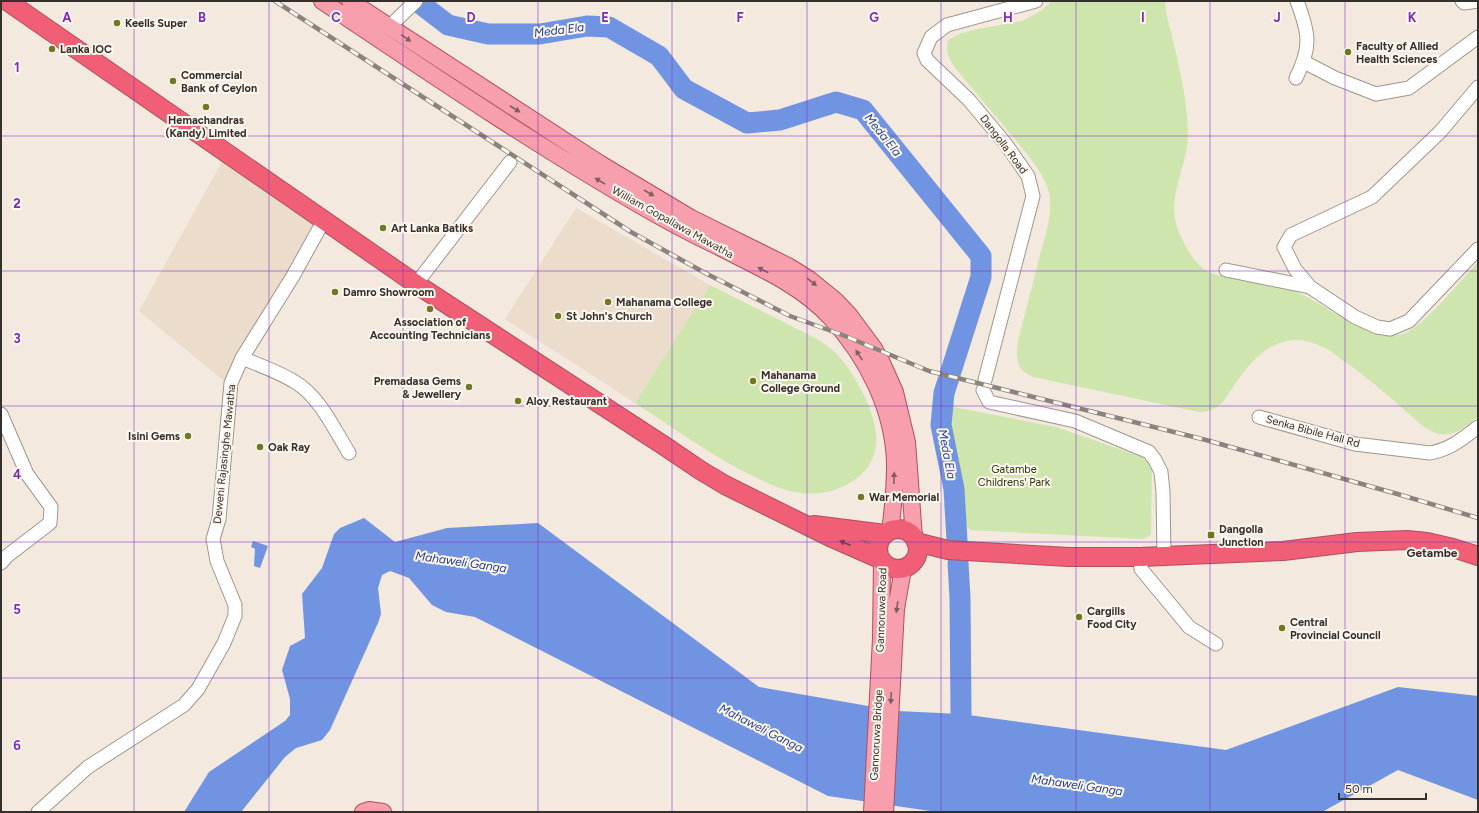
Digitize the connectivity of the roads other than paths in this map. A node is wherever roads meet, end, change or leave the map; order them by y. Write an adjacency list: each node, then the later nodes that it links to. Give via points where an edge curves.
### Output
1 (7, 1): 15 (highway)
2 (322, 1): 26 (main road, William Gopallawa Mawatha, one-way to 2, via 893,505 895,464 889,420 880,395 859,355 817,304 786,282 658,216 573,165)
3 (350, 1): 9 (main road, William Gopallawa Mawatha)
4 (416, 1): 9 (street)
5 (1035, 1): 29 (street, Dangolla Road, via 947,25 931,37 924,53 927,60 969,100 1005,142 1028,176 1033,196 984,385 989,402 1075,422 1149,452 1161,472)
6 (1297, 1): 11 (street, via 1305,22 1308,47)
7 (1462, 1): 8 (street)
8 (1478, 1)
9 (389, 26): 27 (main road, William Gopallawa Mawatha, one-way to 27, via 599,164 691,218 788,266 836,301 873,347 895,392 907,442)
10 (1478, 37): 11 (street, via 1409,88 1376,94 1335,78)
11 (1304, 62): 12 (street)
12 (1296, 78)
13 (1478, 87): 19 (street, via 1440,132 1372,197 1291,235 1284,247 1295,269)
14 (510, 162): 18 (street)
15 (324, 220): 18 (highway); 20 (street, Deweni Rajasinghe Mawatha)
16 (1478, 249): 19 (street, via 1409,321 1390,329 1355,317)
17 (1226, 270): 19 (street)
18 (416, 284): 25 (highway, via 700,470 760,504)
19 (1310, 287)
20 (242, 358): 24 (street, via 295,382 319,405); 37 (street, Deweni Rajasinghe Mawatha, via 231,383 219,519 213,539 217,561 235,605 235,616 224,643 198,689 184,705 88,767)
21 (1, 414): 33 (street, via 27,474 51,507 50,523)
22 (1259, 417): 23 (street, Senka Bibile Hall Rd, via 1355,444 1430,453 1442,451 1458,443)
23 (1478, 427)
24 (349, 453)
25 (802, 523): 26 (highway); 32 (highway, one-way to 25)
26 (887, 532): 27 (highway, via 903,530); 32 (highway, via 880,539 878,546)
27 (915, 540): 28 (highway); 34 (highway, via 918,550 916,557)
28 (948, 550): 31 (highway, via 1068,558); 34 (highway)
29 (1164, 556): 30 (highway, via 1283,551 1357,542 1407,540 1434,544); 31 (highway)
30 (1478, 556)
31 (1140, 557): 35 (street, via 1141,569 1189,627)
32 (881, 561): 34 (highway, via 896,569); 36 (main road, Gannoruwa Road)
33 (1, 563)
34 (908, 566): 36 (main road, Gannoruwa Road, one-way to 36)
35 (1216, 644)
36 (886, 658): 40 (main road, Gannoruwa Bridge); 41 (main road, Gannoruwa Bridge, one-way to 41)
37 (38, 812)
38 (363, 812): 39 (main road)
39 (383, 812)
40 (872, 812)
41 (884, 812)

